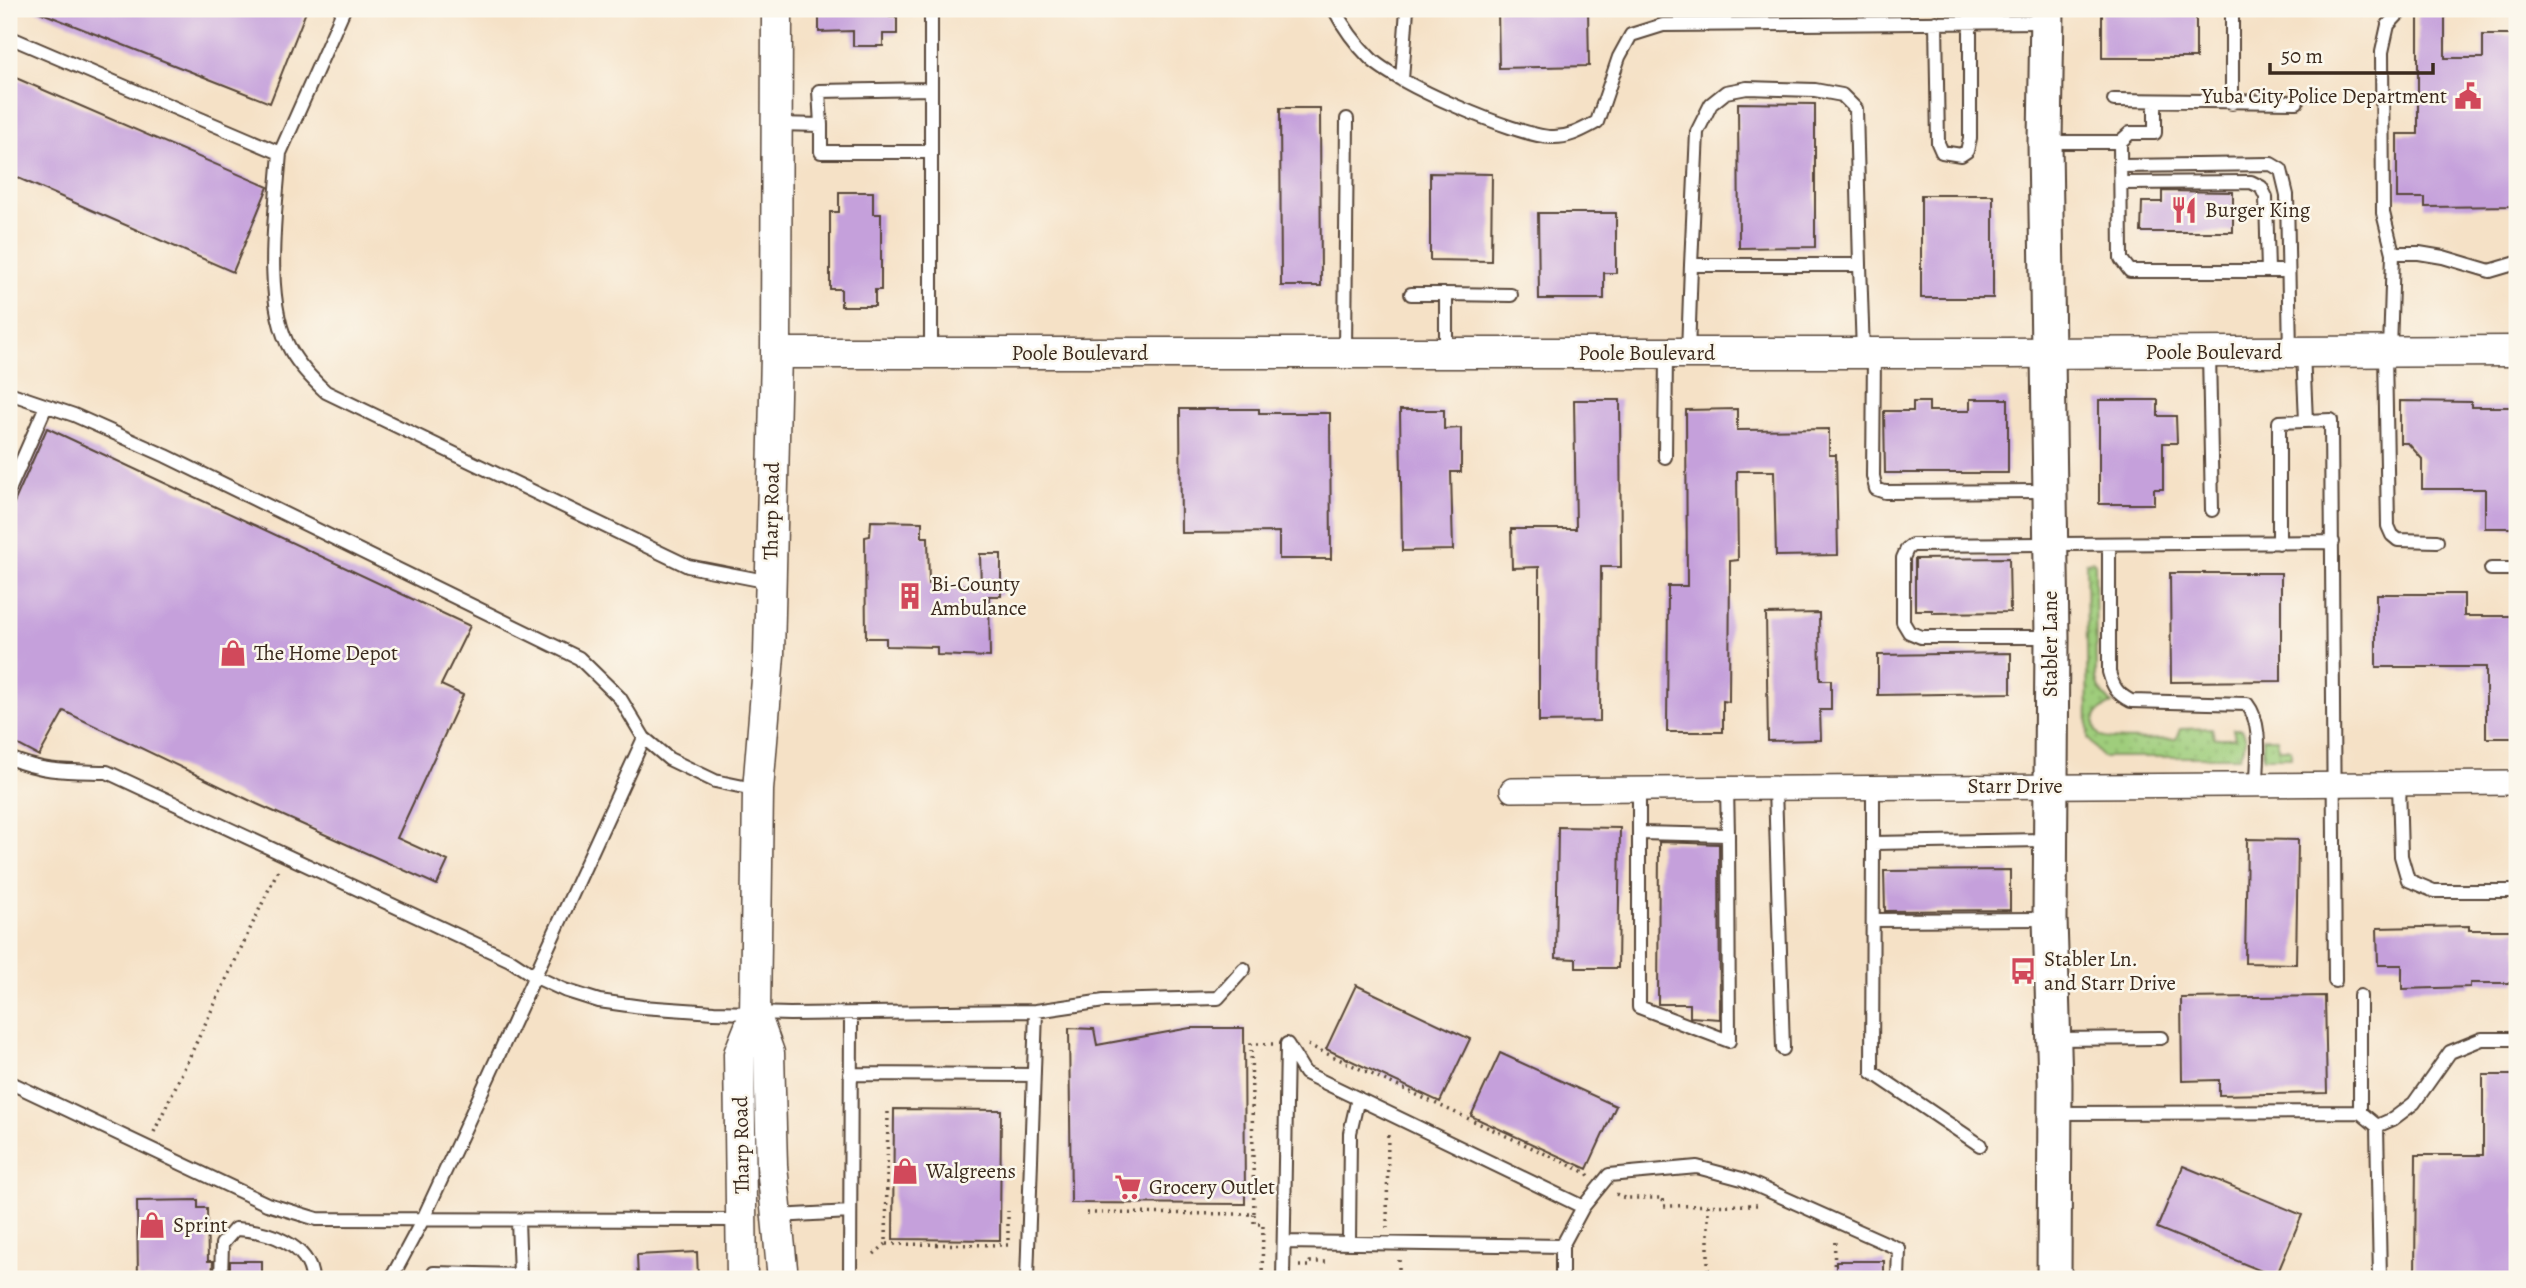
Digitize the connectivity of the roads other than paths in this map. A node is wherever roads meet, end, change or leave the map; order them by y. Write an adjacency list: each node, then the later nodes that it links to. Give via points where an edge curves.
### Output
1 (344, 9): 25 (lane)
2 (777, 9): 20 (street, Tharp Road)
3 (931, 9): 14 (lane)
4 (1335, 9): 13 (lane, via 1370,59)
5 (1406, 9): 13 (lane)
6 (1970, 9): 11 (lane)
7 (2232, 9): 18 (lane)
8 (2409, 9): 28 (lane, via 2388,25 2382,52 2383,213)
9 (2047, 15): 11 (lane); 22 (main road, Stabler Lane)
10 (1937, 23): 11 (lane); 11 (lane, via 1938,143 1942,152 1951,155 1967,151 1970,138); 13 (lane, via 1663,25 1631,35 1597,122 1575,134 1550,137 1457,107)
11 (1970, 23)
12 (9, 37): 25 (lane)
13 (1402, 80)
14 (931, 89): 21 (lane, via 819,91); 24 (lane)
15 (2114, 100): 16 (lane)
16 (2155, 101): 18 (lane); 23 (lane, via 2155,133 2130,133)
17 (2297, 102): 18 (lane)
18 (2232, 103)
19 (1347, 119): 43 (lane)
20 (776, 124): 21 (lane); 41 (street, Tharp Road)
21 (821, 125): 24 (lane, via 821,152)
22 (2045, 142): 23 (lane); 47 (main road, Stabler Lane)
23 (2120, 142): 26 (lane)
24 (931, 152): 42 (lane)
25 (280, 153): 62 (lane, via 274,253 280,322 289,348 326,392 688,566)
26 (2121, 166): 27 (lane); 33 (lane, via 2271,164 2281,170 2287,194)
27 (2121, 183): 32 (lane, via 2251,181 2266,197); 32 (lane, via 2121,259 2130,271)
28 (2393, 253): 29 (lane, via 2442,257 2490,271); 37 (lane)
29 (2517, 263)
30 (1691, 265): 31 (lane); 31 (lane, via 1697,132 1711,104 1726,92 1747,88 1842,95 1856,109); 45 (lane)
31 (1860, 265): 46 (lane)
32 (2268, 271): 33 (lane)
33 (2288, 271): 40 (lane)
34 (1411, 294): 35 (lane)
35 (1446, 294): 36 (lane); 44 (lane)
36 (1511, 295)
37 (2387, 351): 38 (street, Poole Boulevard); 40 (street, Poole Boulevard); 55 (lane, via 2388,526 2398,540)
38 (2517, 351)
39 (2209, 352): 40 (street, Poole Boulevard); 47 (street, Poole Boulevard); 54 (lane)
40 (2297, 352): 50 (lane)
41 (776, 353): 42 (street, Poole Boulevard); 62 (street, Tharp Road)
42 (931, 353): 43 (street, Poole Boulevard)
43 (1345, 353): 44 (street, Poole Boulevard)
44 (1446, 353): 45 (street, Poole Boulevard)
45 (1677, 353): 46 (street, Poole Boulevard); 51 (lane)
46 (1869, 353): 47 (street, Poole Boulevard); 53 (lane, via 1876,488 1885,492)
47 (2048, 353): 53 (main road, Stabler Lane)
48 (9, 393): 49 (lane)
49 (46, 406): 52 (lane); 64 (lane, via 166,456 579,658 620,698)
50 (2305, 421): 56 (lane, via 2331,420); 57 (lane, via 2279,422)
51 (1665, 457)
52 (9, 490)
53 (2049, 491): 59 (main road, Stabler Lane)
54 (2212, 510)
55 (2437, 541)
56 (2333, 542): 57 (lane); 67 (lane)
57 (2279, 543): 58 (lane)
58 (2109, 544): 59 (lane); 70 (lane, via 2112,685 2131,701 2247,704 2256,727)
59 (2049, 545): 63 (main road, Stabler Lane); 63 (lane, via 1912,545 1903,558 1903,622 1909,632 1921,637)
60 (2491, 569): 61 (lane)
61 (2517, 569)
62 (770, 582): 75 (street, Tharp Road)
63 (2052, 638): 69 (main road, Stabler Lane)
64 (644, 737): 75 (lane, via 669,759 715,781); 85 (lane)
65 (9, 758): 85 (lane, via 59,772 107,772 510,960)
66 (2517, 783): 68 (street, Starr Drive)
67 (2335, 784): 68 (street, Starr Drive); 70 (street, Starr Drive); 86 (lane)
68 (2399, 784): 81 (lane, via 2400,856 2408,880 2434,891)
69 (2052, 785): 70 (street, Starr Drive); 71 (street, Starr Drive); 79 (main road, Stabler Lane)
70 (2257, 785)
71 (1873, 787): 73 (street, Starr Drive); 80 (lane)
72 (1727, 788): 73 (street, Starr Drive); 74 (street, Starr Drive); 78 (lane)
73 (1775, 788): 94 (lane)
74 (1639, 789): 76 (street, Starr Drive); 77 (lane)
75 (758, 790): 89 (street, Tharp Road)
76 (1512, 790)
77 (1639, 832): 78 (lane); 78 (lane, via 1639,1007 1729,1041)
78 (1728, 835)
79 (2052, 840): 80 (lane); 82 (main road, Stabler Lane)
80 (1873, 843): 83 (lane)
81 (2517, 891)
82 (2050, 919): 83 (lane); 92 (main road, Stabler Lane)
83 (1872, 920): 102 (lane, via 1872,1072)
84 (1244, 969): 88 (lane, via 1218,998 1104,1001)
85 (536, 977): 89 (lane, via 599,1001); 108 (lane)
86 (2335, 981)
87 (2360, 996): 99 (lane)
88 (1036, 1011): 90 (lane); 96 (lane)
89 (755, 1014): 90 (lane); 105 (street, Tharp Road, via 769,1053); 107 (street, Tharp Road, via 739,1054)
90 (851, 1014): 95 (lane)
91 (2161, 1038): 92 (lane)
92 (2054, 1039): 100 (main road, Stabler Lane)
93 (2517, 1039): 101 (lane, via 2482,1039 2449,1052 2414,1104)
94 (1783, 1049)
95 (850, 1074): 96 (lane); 104 (lane)
96 (1034, 1075): 119 (lane)
97 (9, 1082): 108 (lane, via 294,1213 317,1219)
98 (1358, 1098): 103 (lane); 109 (lane, via 1305,1073 1287,1044); 110 (lane, via 1350,1133)
99 (2360, 1112): 100 (lane); 101 (lane)
100 (2055, 1113): 123 (main road, Stabler Lane)
101 (2377, 1126): 124 (lane)
102 (1980, 1145)
103 (1583, 1207): 111 (lane); 122 (lane, via 1609,1175 1697,1167 1742,1179 1899,1248)
104 (850, 1212): 105 (lane); 118 (lane)
105 (776, 1216): 117 (street, Tharp Road)
106 (518, 1220): 107 (lane); 108 (lane); 115 (lane, via 520,1275 434,1273)
107 (742, 1220): 116 (street, Tharp Road)
108 (422, 1221): 114 (lane)
109 (1284, 1242): 110 (lane); 120 (lane)
110 (1349, 1242): 111 (lane)
111 (1562, 1246): 121 (lane)
112 (221, 1279): 113 (lane, via 222,1244 235,1229 257,1229 300,1250 311,1265)
113 (312, 1279)
114 (390, 1279)
115 (432, 1279)
116 (742, 1279)
117 (783, 1279)
118 (850, 1279)
119 (1027, 1279)
120 (1283, 1279)
121 (1562, 1279)
122 (1898, 1279)
123 (2054, 1279)
124 (2379, 1279)

